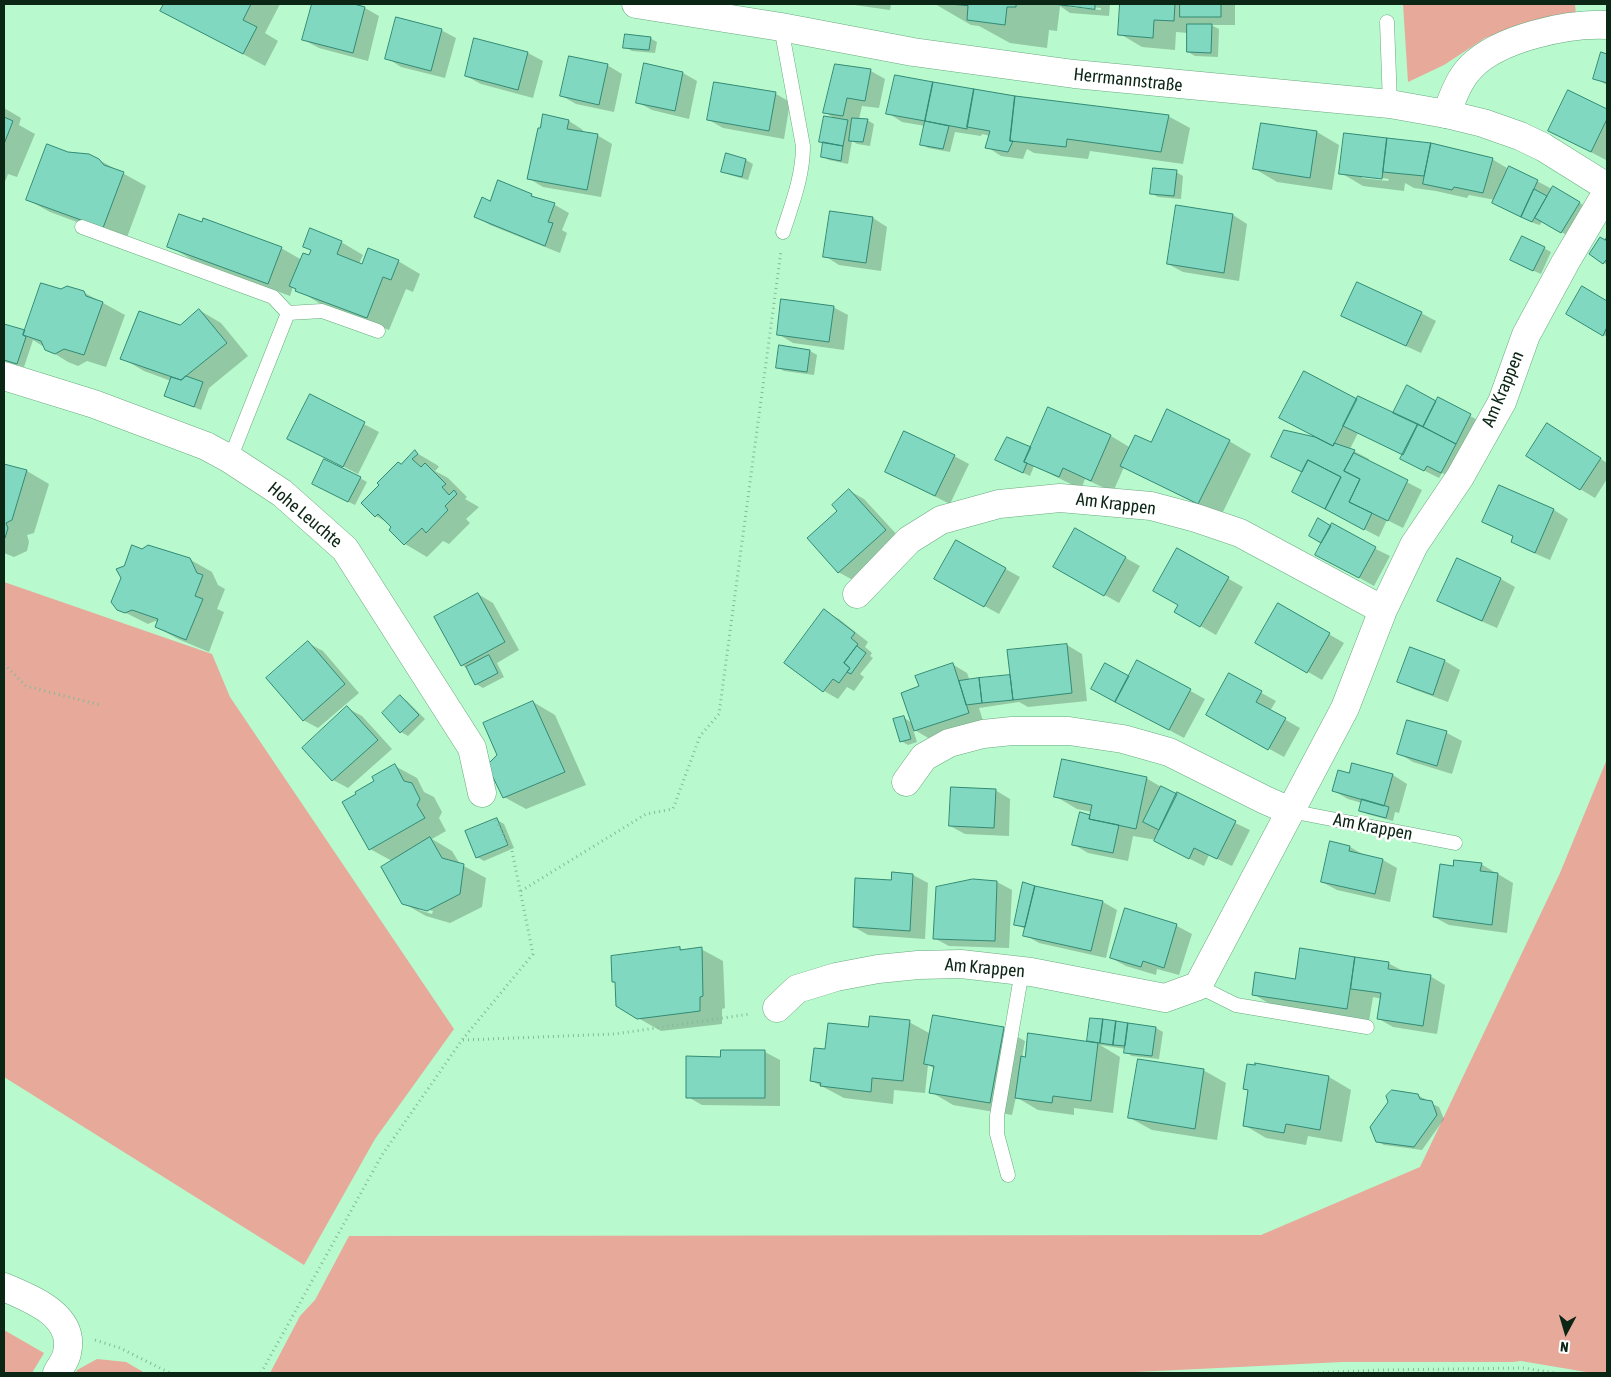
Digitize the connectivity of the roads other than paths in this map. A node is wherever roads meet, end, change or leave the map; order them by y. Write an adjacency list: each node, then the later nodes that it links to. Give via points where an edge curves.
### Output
1 (636, 4): 4 (street, Herrmannstraße)
2 (1387, 22): 5 (lane)
3 (1607, 25): 6 (street, via 1568,27 1526,37 1484,54 1460,81)
4 (781, 27): 5 (street, Herrmannstraße, via 913,52 1074,74); 10 (lane, via 803,146 800,176)
5 (1390, 104): 6 (street, Herrmannstraße)
6 (1446, 114): 7 (street, Herrmannstraße, via 1520,136 1544,147)
7 (1607, 187)
8 (1607, 194): 16 (street, Am Krappen, via 1526,335 1502,402 1460,477 1414,545)
9 (82, 227): 11 (lane, via 273,297)
10 (783, 232)
11 (288, 313): 12 (lane, via 322,311); 14 (lane)
12 (378, 331)
13 (4, 376): 14 (street, Hohe Leuchte, via 94,404 206,446)
14 (230, 459): 18 (street, Hohe Leuchte, via 282,493 345,549 472,748)
15 (858, 594): 16 (street, Am Krappen, via 909,540 941,520 999,504 1060,498 1151,506 1240,533)
16 (1383, 610): 19 (street, Am Krappen, via 1344,708)
17 (906, 782): 19 (street, Am Krappen, via 924,757 949,743 983,734 1069,730 1123,738 1168,752)
18 (482, 793)
19 (1290, 811): 20 (lane, Am Krappen); 22 (street, Am Krappen)
20 (1455, 843)
21 (1022, 971): 22 (street, Am Krappen, via 1165,998); 23 (street, Am Krappen, via 961,964 878,969 797,989); 25 (lane, via 997,1116 997,1134)
22 (1198, 986): 24 (lane, via 1236,1005)
23 (778, 1008)
24 (1368, 1027)
25 (1008, 1175)
26 (4, 1287): 27 (street, via 34,1300 56,1315 66,1330 67,1354)
27 (57, 1373)

